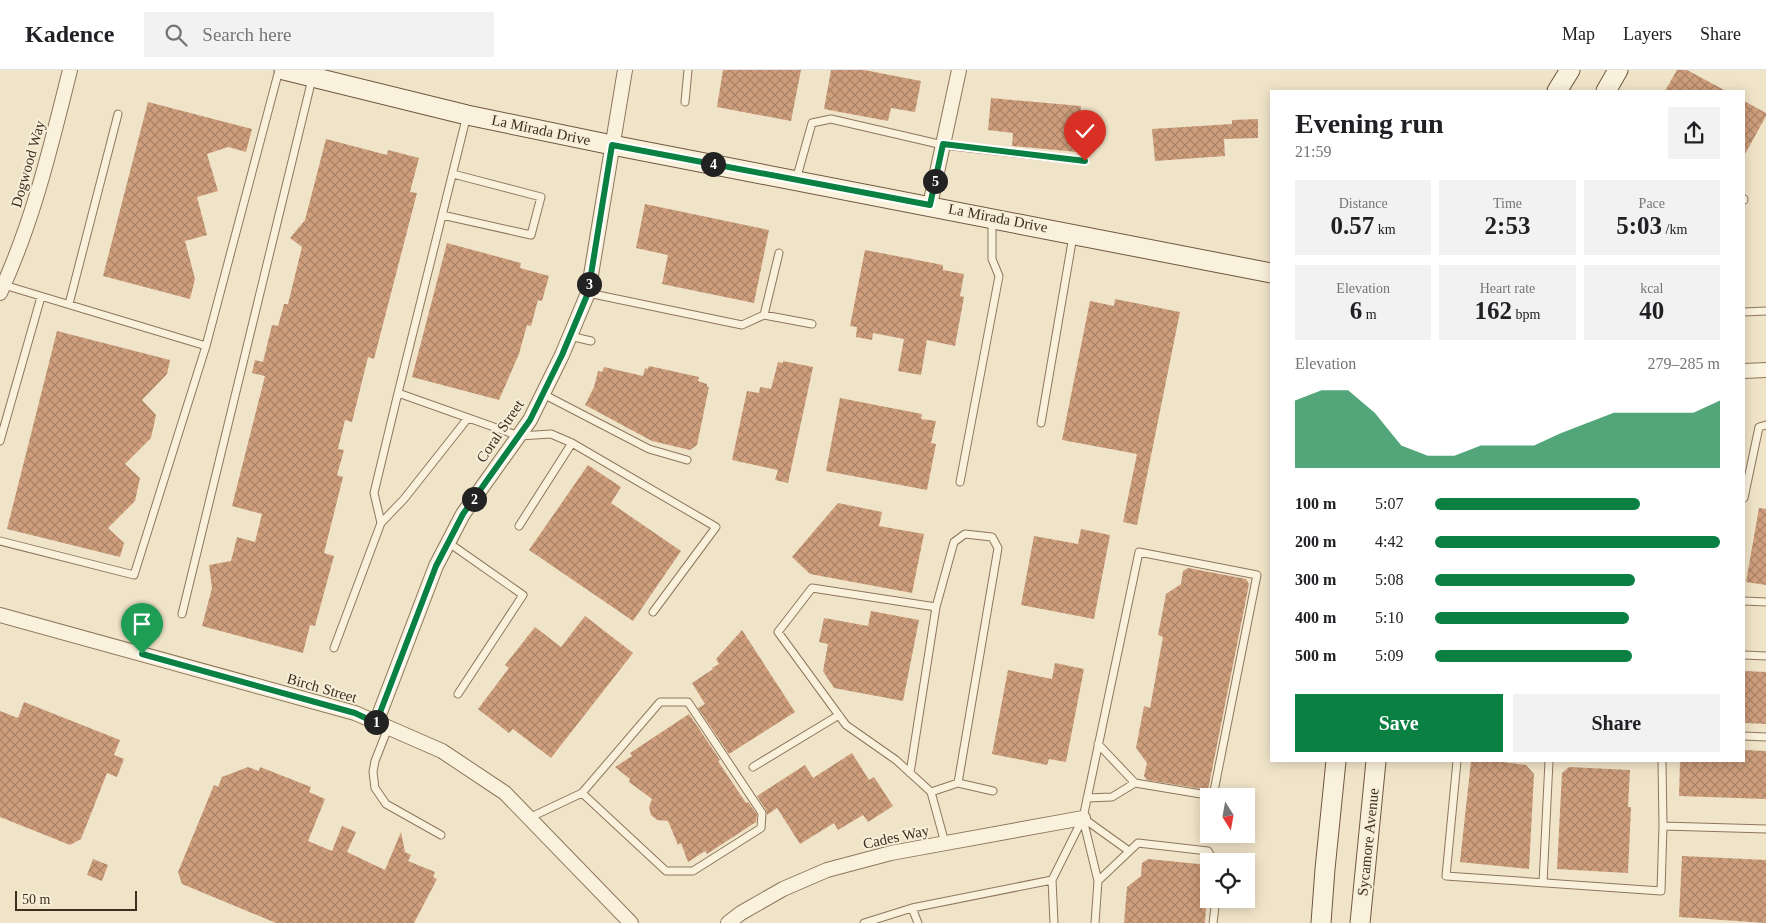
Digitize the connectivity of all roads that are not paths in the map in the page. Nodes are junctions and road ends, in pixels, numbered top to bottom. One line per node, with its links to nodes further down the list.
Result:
1 (70, 70): 26 (street, Dogwood Way)
2 (279, 70): 36 (lane)
3 (284, 70): 9 (main road, La Mirada Drive)
4 (626, 70): 16 (street, Coral Street)
5 (688, 70): 12 (lane)
6 (959, 70): 15 (street)
7 (1570, 70): 10 (main road)
8 (1618, 70): 11 (main road)
9 (312, 76): 14 (main road, La Mirada Drive); 58 (lane)
10 (1558, 90)
11 (1607, 90)
12 (685, 102)
13 (118, 114): 29 (lane)
14 (467, 114): 16 (main road, La Mirada Drive); 18 (lane)
15 (943, 144): 17 (lane); 19 (lane); 20 (street)
16 (612, 145): 19 (main road, La Mirada Drive); 27 (street, Coral Street)
17 (1085, 161)
18 (452, 174): 21 (lane); 21 (lane)
19 (796, 180): 20 (main road, La Mirada Drive)
20 (930, 205): 22 (main road, La Mirada Drive)
21 (442, 215): 39 (lane)
22 (992, 217): 23 (main road, La Mirada Drive); 48 (lane)
23 (1073, 233): 25 (main road, La Mirada Drive); 42 (lane)
24 (779, 253): 32 (lane)
25 (1270, 273)
26 (2, 289): 28 (lane)
27 (588, 293): 32 (lane); 34 (street, Coral Street)
28 (41, 296): 29 (lane); 45 (lane)
29 (69, 304): 36 (lane)
30 (1766, 311): 31 (lane)
31 (1745, 312)
32 (764, 315): 33 (lane)
33 (812, 324)
34 (570, 336): 35 (lane); 40 (street, Coral Street)
35 (591, 341)
36 (206, 346): 52 (lane)
37 (1766, 370): 38 (street)
38 (1745, 371)
39 (398, 393): 41 (lane); 50 (lane)
40 (543, 394): 44 (street, Coral Street); 47 (lane)
41 (468, 418): 44 (lane); 50 (lane)
42 (1041, 423)
43 (1766, 425): 49 (lane)
44 (519, 436): 46 (lane); 53 (street, Coral Street)
45 (0, 441)
46 (572, 443): 51 (lane); 57 (lane)
47 (687, 460)
48 (960, 482)
49 (1745, 493)
50 (381, 523): 60 (lane)
51 (519, 526)
52 (0, 541)
53 (449, 543): 63 (lane); 65 (street, Coral Street)
54 (1745, 601): 55 (lane)
55 (1766, 602)
56 (936, 607): 64 (lane); 75 (lane); 77 (lane)
57 (653, 612)
58 (182, 614)
59 (0, 615): 65 (street, Birch Street)
60 (334, 648)
61 (1745, 655): 62 (lane)
62 (1766, 656)
63 (458, 694)
64 (839, 715): 74 (lane); 75 (lane)
65 (382, 725): 82 (street, Birch Street); 86 (lane)
66 (1745, 736): 67 (lane)
67 (1766, 737)
68 (1098, 744): 76 (lane); 76 (lane); 81 (lane)
69 (1336, 762): 102 (main road)
70 (1376, 762): 103 (main road, Sycamore Avenue)
71 (1457, 762): 92 (lane)
72 (1549, 762): 92 (lane)
73 (1662, 762): 84 (lane)
74 (754, 767)
75 (910, 773): 79 (lane)
76 (1134, 783): 81 (lane)
77 (958, 784): 78 (lane); 79 (lane)
78 (993, 791)
79 (931, 792): 87 (lane)
80 (582, 793): 80 (lane); 82 (lane)
81 (1087, 798): 83 (lane)
82 (529, 818): 95 (street, Birch Street)
83 (1083, 818): 87 (street, Cades Way); 88 (lane); 90 (lane); 91 (lane)
84 (1663, 826): 85 (lane); 92 (lane)
85 (1766, 829)
86 (441, 835)
87 (945, 843): 96 (street, Cades Way)
88 (1129, 851): 89 (lane); 91 (lane)
89 (1209, 853)
90 (1052, 880): 93 (lane); 99 (lane)
91 (1098, 881): 100 (lane)
92 (1543, 883)
93 (912, 908): 97 (lane); 98 (lane)
94 (1215, 908): 101 (lane)
95 (631, 923)
96 (728, 923)
97 (864, 923)
98 (918, 923)
99 (1054, 923)
100 (1094, 923)
101 (1213, 923)
102 (1321, 923)
103 (1360, 923)

